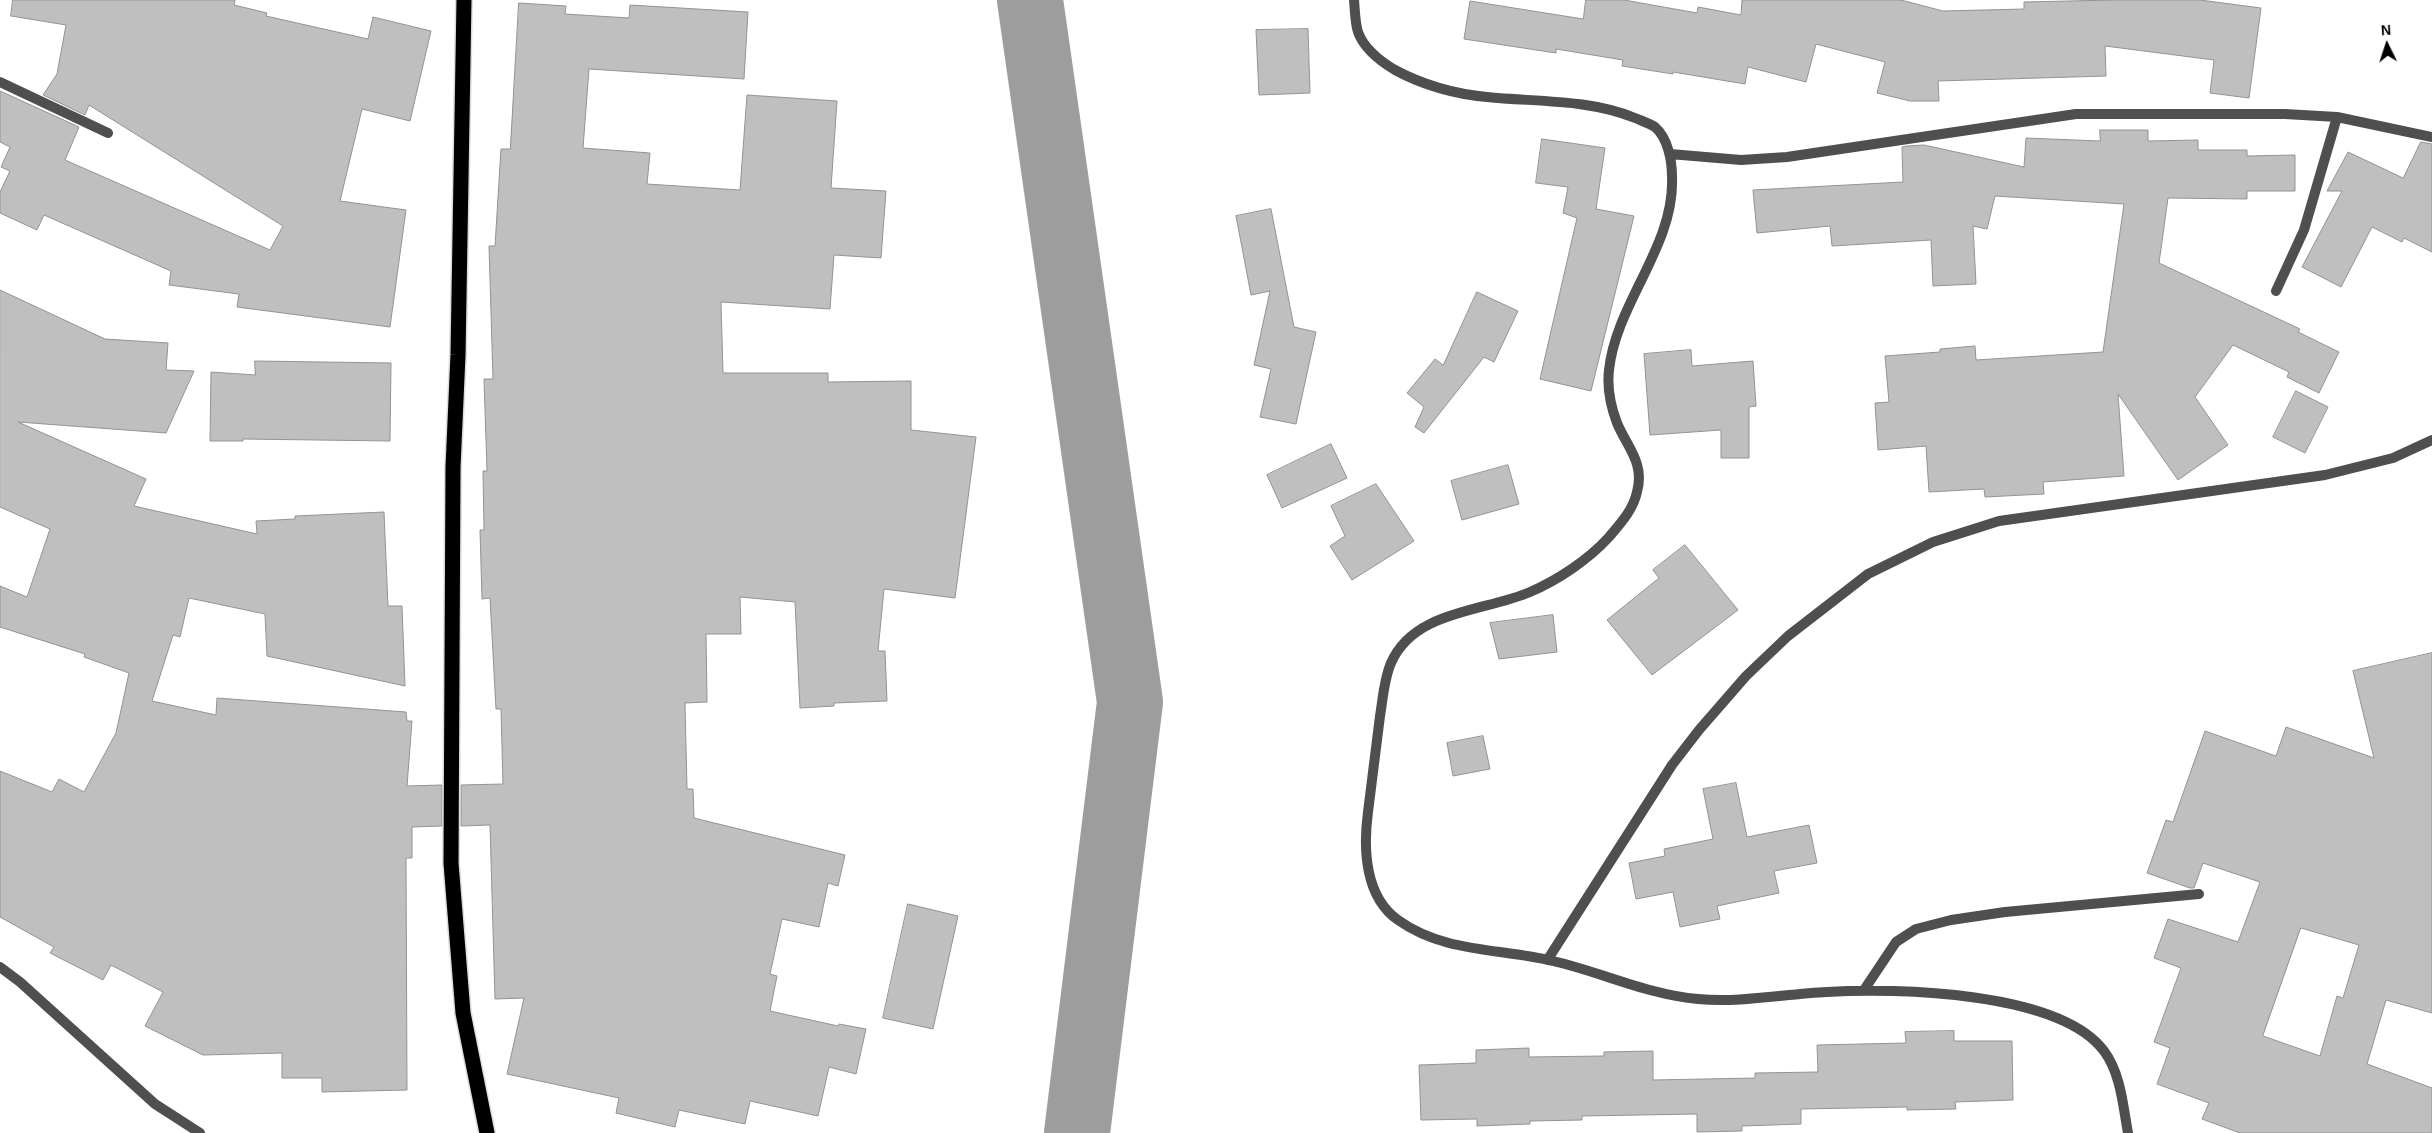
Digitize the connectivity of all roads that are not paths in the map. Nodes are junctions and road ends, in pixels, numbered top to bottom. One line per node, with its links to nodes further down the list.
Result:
1 (461, 0): 15 (highway)
2 (1354, 0): 7 (street)
3 (0, 82): 5 (street)
4 (2338, 117): 6 (street); 7 (street); 8 (street)
5 (108, 133)
6 (2432, 138)
7 (1670, 154): 11 (street)
8 (2276, 291)
9 (2432, 440): 11 (street)
10 (2200, 894): 13 (street)
11 (1548, 960): 13 (street)
12 (0, 967): 14 (street)
13 (1864, 990): 16 (street)
14 (200, 1133)
15 (487, 1133)
16 (2128, 1133)

